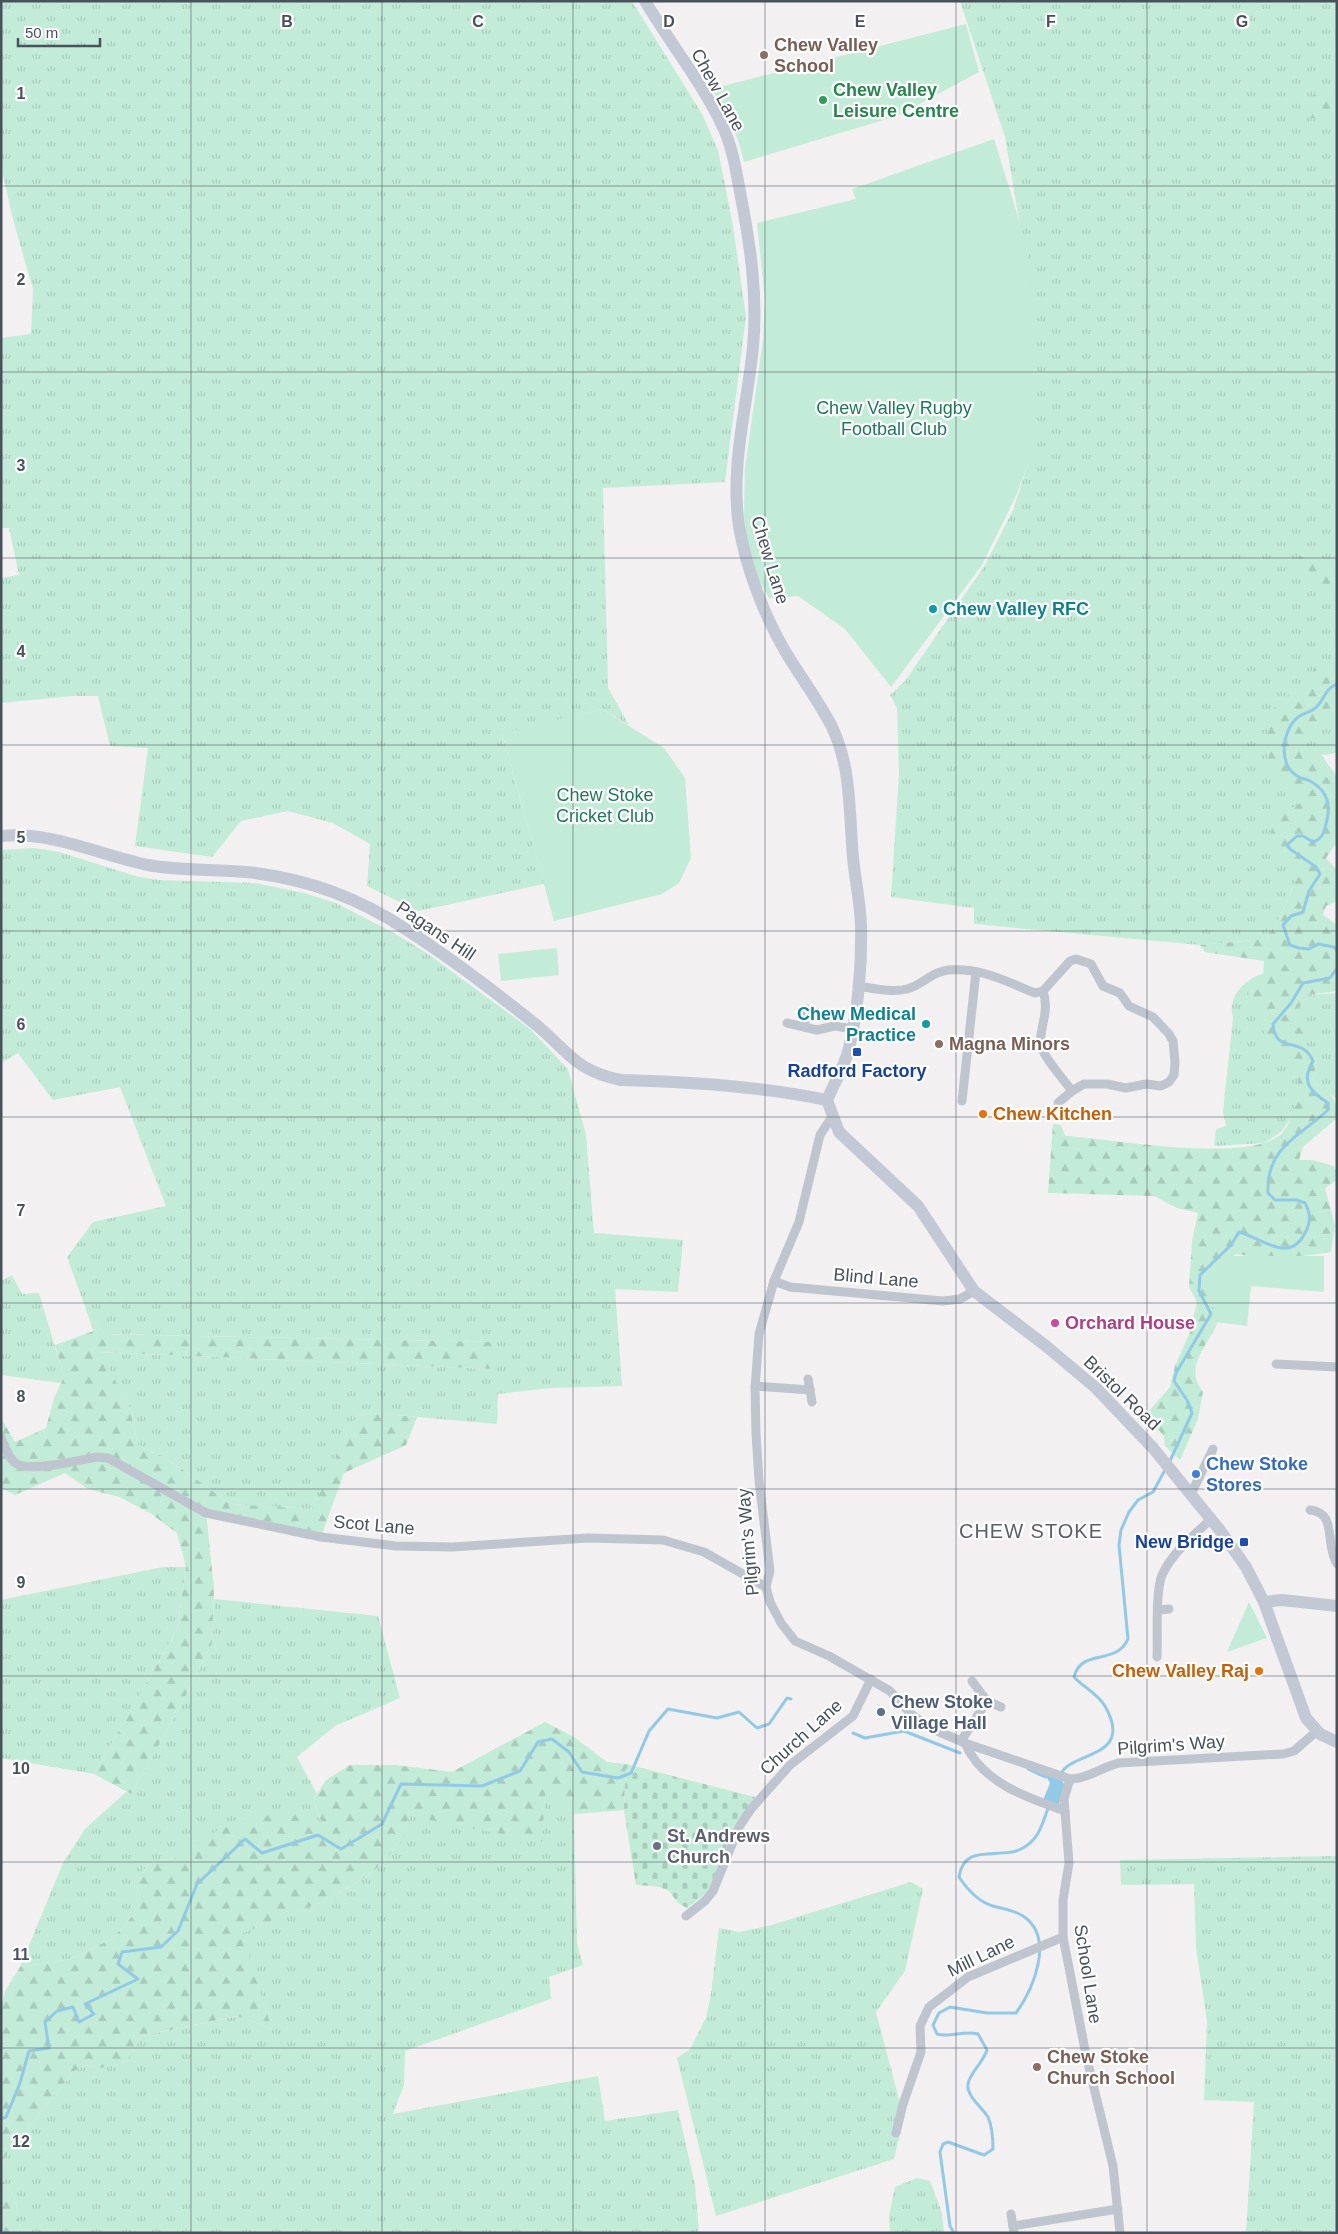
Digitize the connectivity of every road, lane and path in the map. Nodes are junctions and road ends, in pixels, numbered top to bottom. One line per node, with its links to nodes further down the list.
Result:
1 (645, 1): 4 (main road, Chew Lane)
2 (1, 836): 11 (main road, Pagans Hill)
3 (976, 972): 4 (street); 5 (street); 12 (street)
4 (857, 986): 9 (main road, Chew Lane)
5 (1043, 990): 10 (street); 10 (street)
6 (807, 1009): 8 (street)
7 (787, 1023): 8 (street)
8 (804, 1027): 9 (street)
9 (853, 1029): 11 (main road, Chew Lane)
10 (1072, 1091): 13 (street)
11 (827, 1100): 14 (main road, Bristol Road)
12 (962, 1101)
13 (1058, 1103)
14 (832, 1117): 15 (street, Pilgrim's Way); 16 (main road, Bristol Road)
15 (774, 1281): 16 (street, Blind Lane); 20 (street, Pilgrim's Way)
16 (974, 1291): 25 (main road, Bristol Road)
17 (1276, 1364): 18 (street)
18 (1337, 1368)
19 (808, 1379): 21 (street)
20 (755, 1386): 21 (street); 29 (street, Pilgrim's Way)
21 (810, 1390): 22 (street)
22 (812, 1402)
23 (1, 1437): 29 (street, Scot Lane)
24 (1213, 1449): 25 (street)
25 (1191, 1494): 27 (main road, Bristol Road)
26 (1310, 1510): 28 (street)
27 (1211, 1519): 30 (main road, Bristol Road); 33 (street)
28 (1337, 1564)
29 (766, 1587): 35 (street, Pilgrim's Way)
30 (1264, 1602): 31 (main road); 39 (main road, Bristol Road)
31 (1337, 1606)
32 (1169, 1609): 33 (street)
33 (1159, 1610): 34 (street)
34 (1157, 1657)
35 (871, 1679): 40 (street, Pilgrim's Way); 44 (street, Church Lane)
36 (972, 1680): 37 (street)
37 (987, 1701): 38 (street); 40 (street)
38 (1001, 1707)
39 (1317, 1731): 41 (main road); 42 (street, Pilgrim's Way)
40 (963, 1742): 42 (street, Pilgrim's Way); 43 (street)
41 (1337, 1742)
42 (1069, 1778): 43 (street, School Lane)
43 (1064, 1811): 45 (street, School Lane)
44 (686, 1916)
45 (1063, 1937): 46 (street, Mill Lane); 47 (street, School Lane)
46 (896, 2133)
47 (1118, 2209): 49 (street); 50 (street, School Lane)
48 (1011, 2214): 49 (street)
49 (1013, 2229)
50 (1120, 2233)

